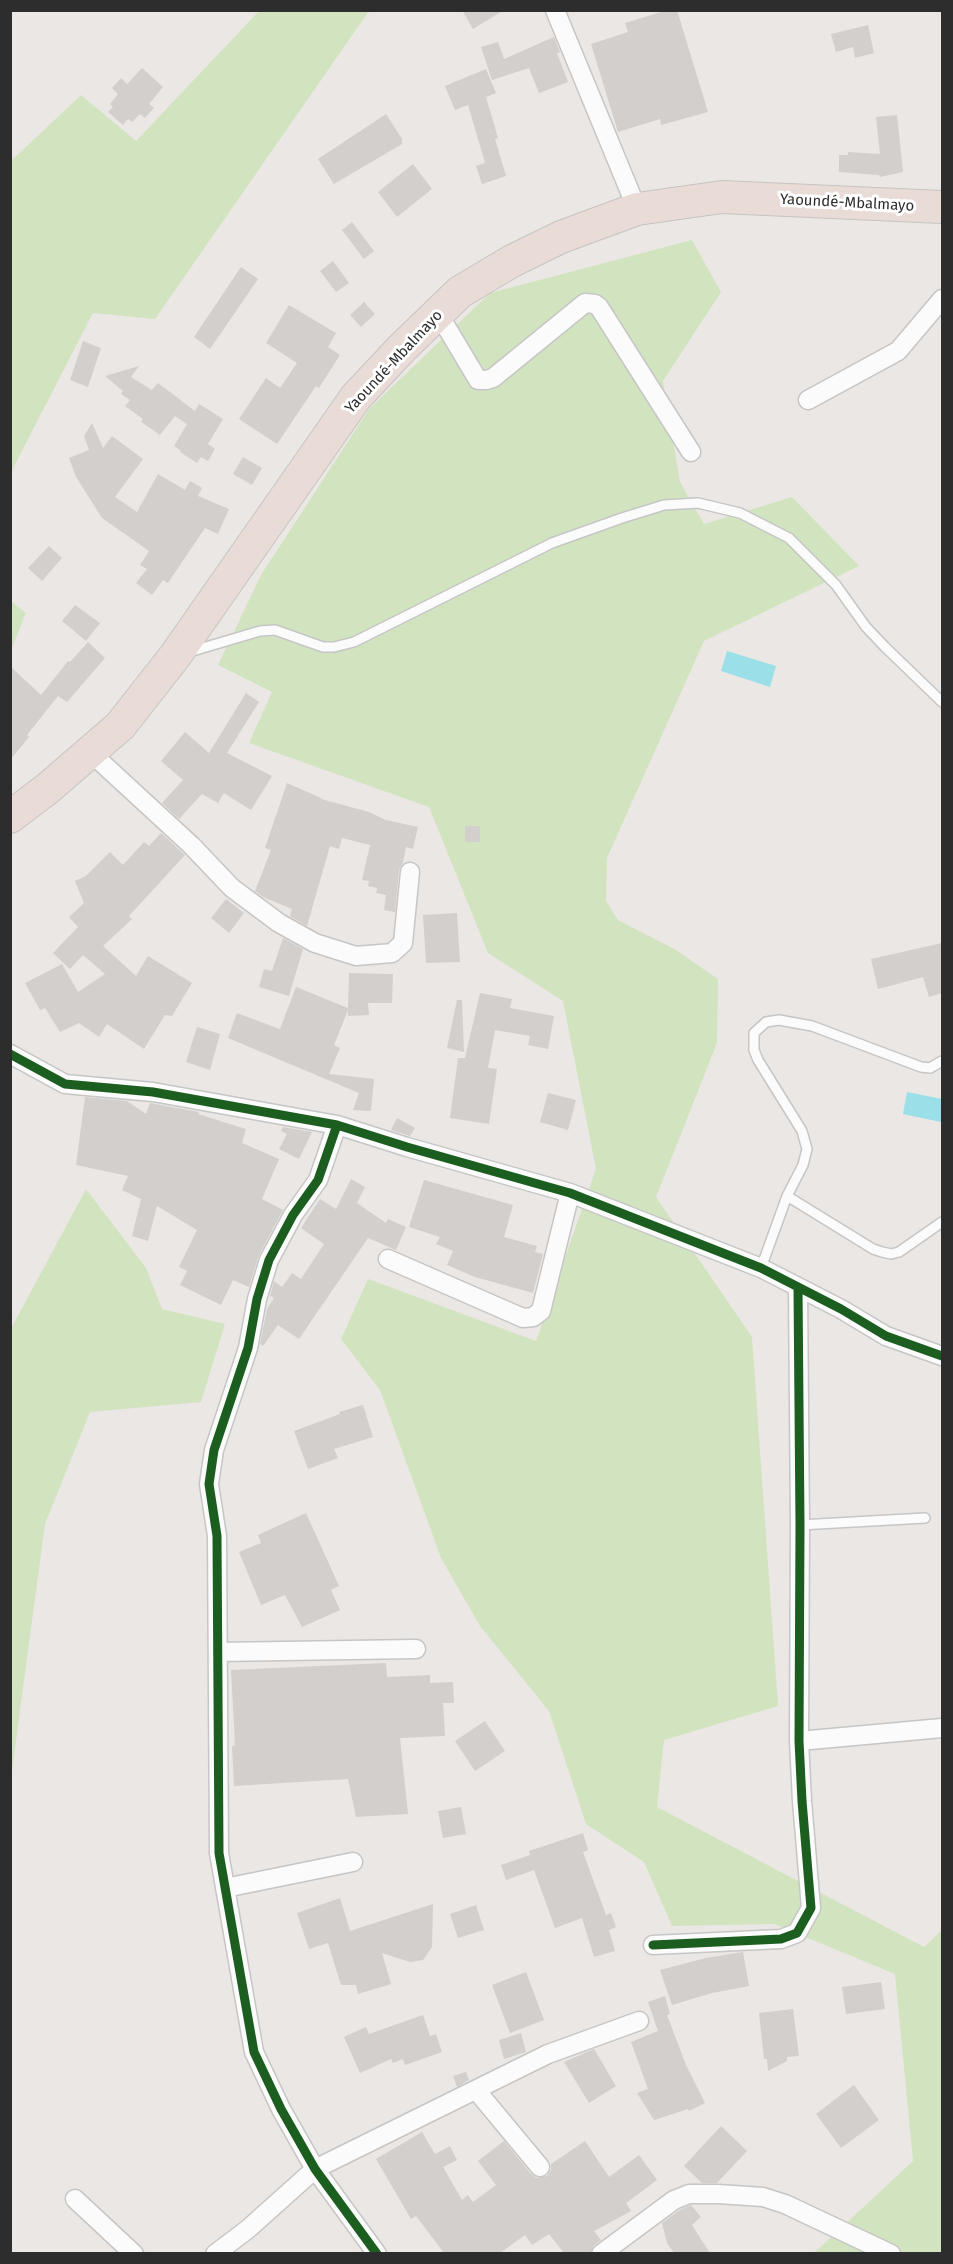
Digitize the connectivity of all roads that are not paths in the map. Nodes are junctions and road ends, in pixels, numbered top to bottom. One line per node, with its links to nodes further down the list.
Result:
1 (555, 10): 3 (street)
2 (942, 207): 3 (highway, Yaoundé-Mbalmayo)
3 (638, 209): 5 (highway, Yaoundé-Mbalmayo)
4 (942, 299): 6 (street)
5 (438, 313): 7 (street); 8 (highway, Yaoundé-Mbalmayo)
6 (808, 400)
7 (691, 452)
8 (175, 656): 9 (lane); 10 (highway, Yaoundé-Mbalmayo)
9 (942, 702)
10 (90, 752): 11 (highway, Yaoundé-Mbalmayo); 12 (street)
11 (10, 818)
12 (410, 872)
13 (10, 1054): 15 (street)
14 (942, 1061): 17 (lane)
15 (337, 1125): 16 (street); 26 (street)
16 (570, 1193): 19 (street); 20 (street)
17 (787, 1196): 18 (lane); 20 (lane)
18 (942, 1222)
19 (388, 1259)
20 (761, 1268): 21 (street)
21 (798, 1288): 22 (street); 24 (street)
22 (942, 1356)
23 (925, 1518): 24 (lane)
24 (800, 1525): 28 (street)
25 (416, 1649): 26 (street)
26 (218, 1652): 30 (street)
27 (942, 1728): 28 (street)
28 (799, 1741): 31 (street)
29 (353, 1862): 30 (street)
30 (225, 1888): 35 (street)
31 (652, 1945)
32 (639, 2021): 33 (street)
33 (476, 2090): 34 (street); 35 (street)
34 (540, 2167)
35 (315, 2169): 38 (street); 39 (street)
36 (75, 2199): 37 (street)
37 (134, 2253)
38 (215, 2253)
39 (377, 2253)
40 (601, 2253): 41 (street)
41 (891, 2253)

